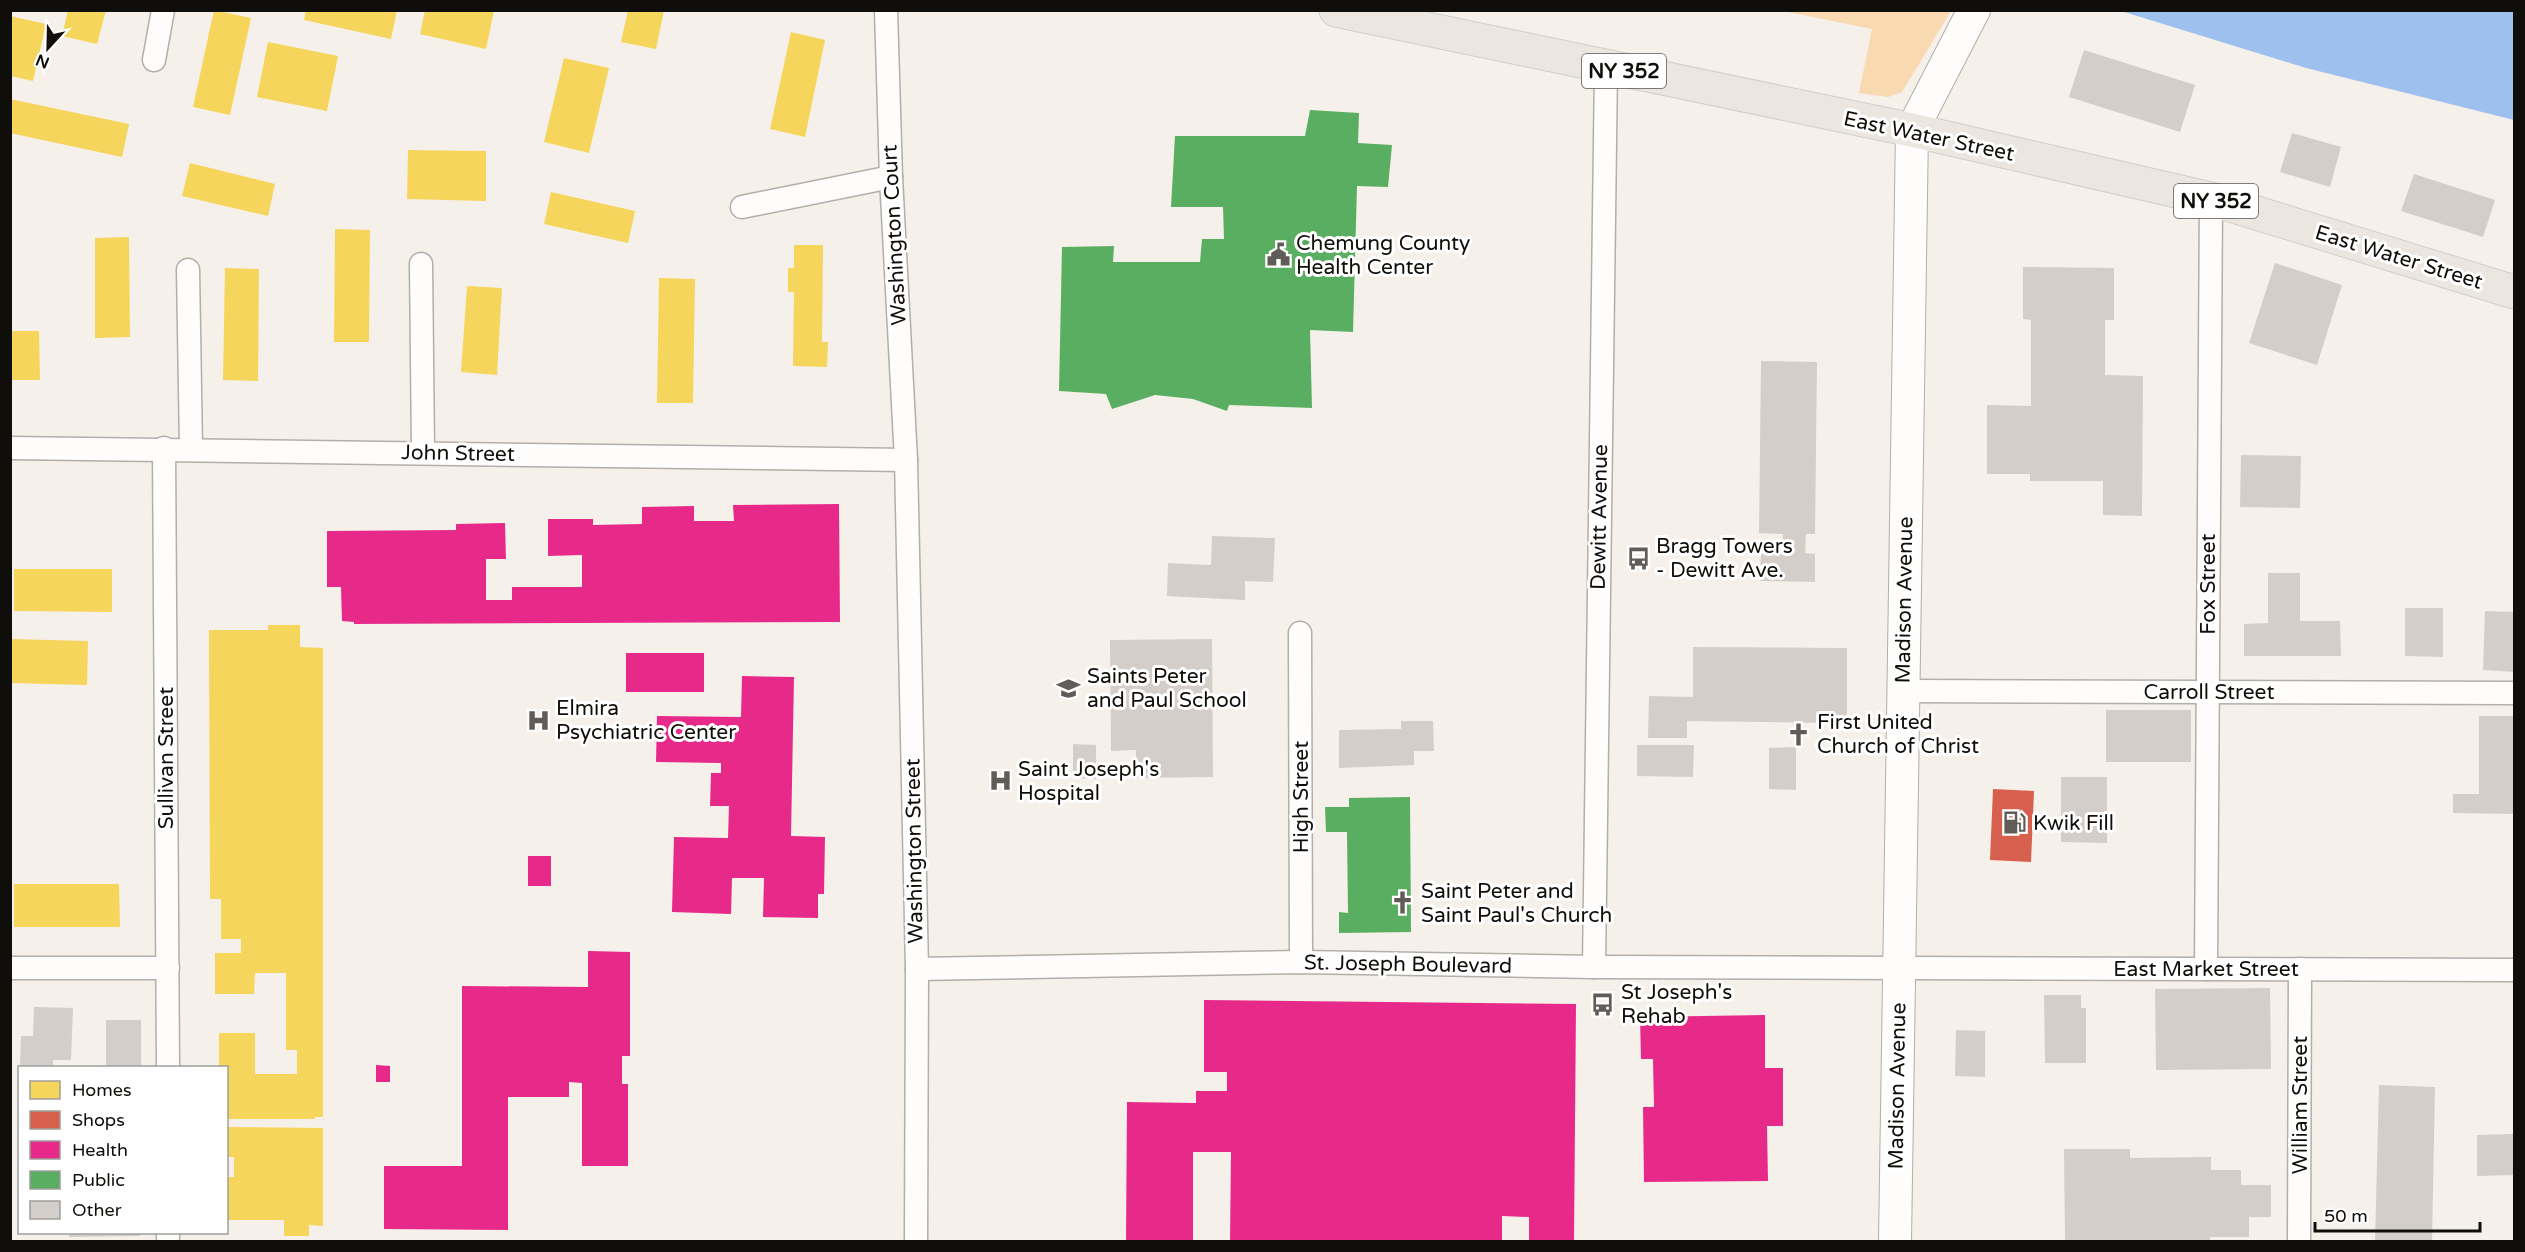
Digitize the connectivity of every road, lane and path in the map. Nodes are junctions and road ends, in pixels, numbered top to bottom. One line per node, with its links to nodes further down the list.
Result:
1 (163, 10): 5 (street)
2 (886, 10): 8 (street, Washington Court)
3 (1336, 10): 6 (main road, East Water Street / NY 352)
4 (1968, 22): 7 (main road, Madison Avenue)
5 (154, 60)
6 (1605, 68): 7 (main road, East Water Street / NY 352); 24 (street, Dewitt Avenue)
7 (1912, 130): 9 (main road, East Water Street / NY 352); 20 (main road, Madison Avenue)
8 (891, 177): 10 (street); 18 (street, Washington Court)
9 (2211, 199): 13 (main road, East Water Street / NY 352); 21 (street, Fox Street)
10 (742, 207)
11 (421, 264): 17 (street)
12 (188, 270): 16 (street)
13 (2514, 292)
14 (10, 448): 15 (street, John Street)
15 (164, 448): 16 (street, John Street); 26 (street, Sullivan Street)
16 (191, 448): 17 (street, John Street)
17 (423, 452): 18 (street, John Street)
18 (906, 460): 28 (street, Washington Street)
19 (1300, 633): 23 (street, High Street)
20 (1903, 691): 21 (street, Carroll Street); 27 (main road, Madison Avenue)
21 (2208, 692): 22 (street, Carroll Street); 29 (street, Fox Street)
22 (2514, 693)
23 (1301, 962): 24 (street, St. Joseph Boulevard); 28 (street, St. Joseph Boulevard)
24 (1594, 967): 27 (street, St. Joseph Boulevard)
25 (10, 968): 26 (street)
26 (168, 968): 32 (street, Sullivan Street)
27 (1898, 968): 29 (street, East Market Street); 34 (main road, Madison Avenue)
28 (917, 969): 33 (street, Washington Street)
29 (2206, 969): 30 (street, East Market Street)
30 (2300, 969): 31 (street, East Market Street); 35 (street, William Street)
31 (2514, 970)
32 (168, 1066)
33 (916, 1242)
34 (1895, 1242)
35 (2299, 1242)

